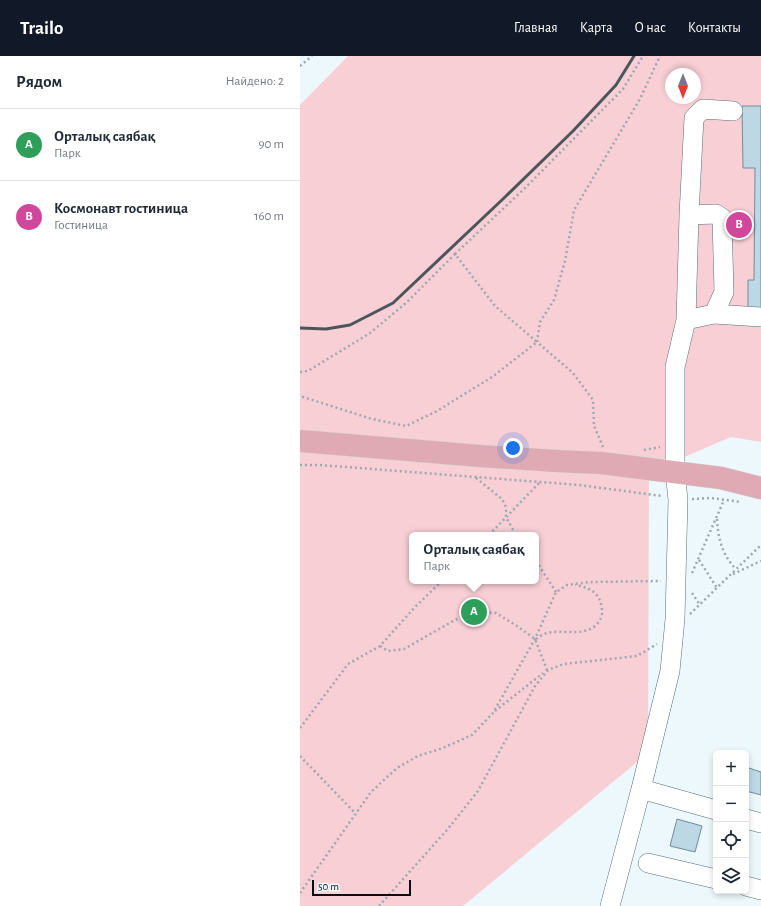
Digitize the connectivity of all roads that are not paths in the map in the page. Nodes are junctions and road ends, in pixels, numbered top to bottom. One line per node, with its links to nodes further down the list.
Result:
1 (734, 111): 2 (street)
2 (689, 215): 3 (street); 5 (street)
3 (714, 314): 4 (street); 5 (street)
4 (761, 317)
5 (686, 320): 7 (street)
6 (300, 441): 7 (main road)
7 (675, 471): 8 (main road); 9 (street)
8 (761, 488)
9 (641, 789): 10 (street); 17 (street)
10 (713, 809)
11 (749, 820): 12 (street)
12 (761, 823)
13 (648, 863): 14 (street)
14 (713, 878)
15 (749, 887): 16 (street)
16 (761, 890)
17 (610, 906)

